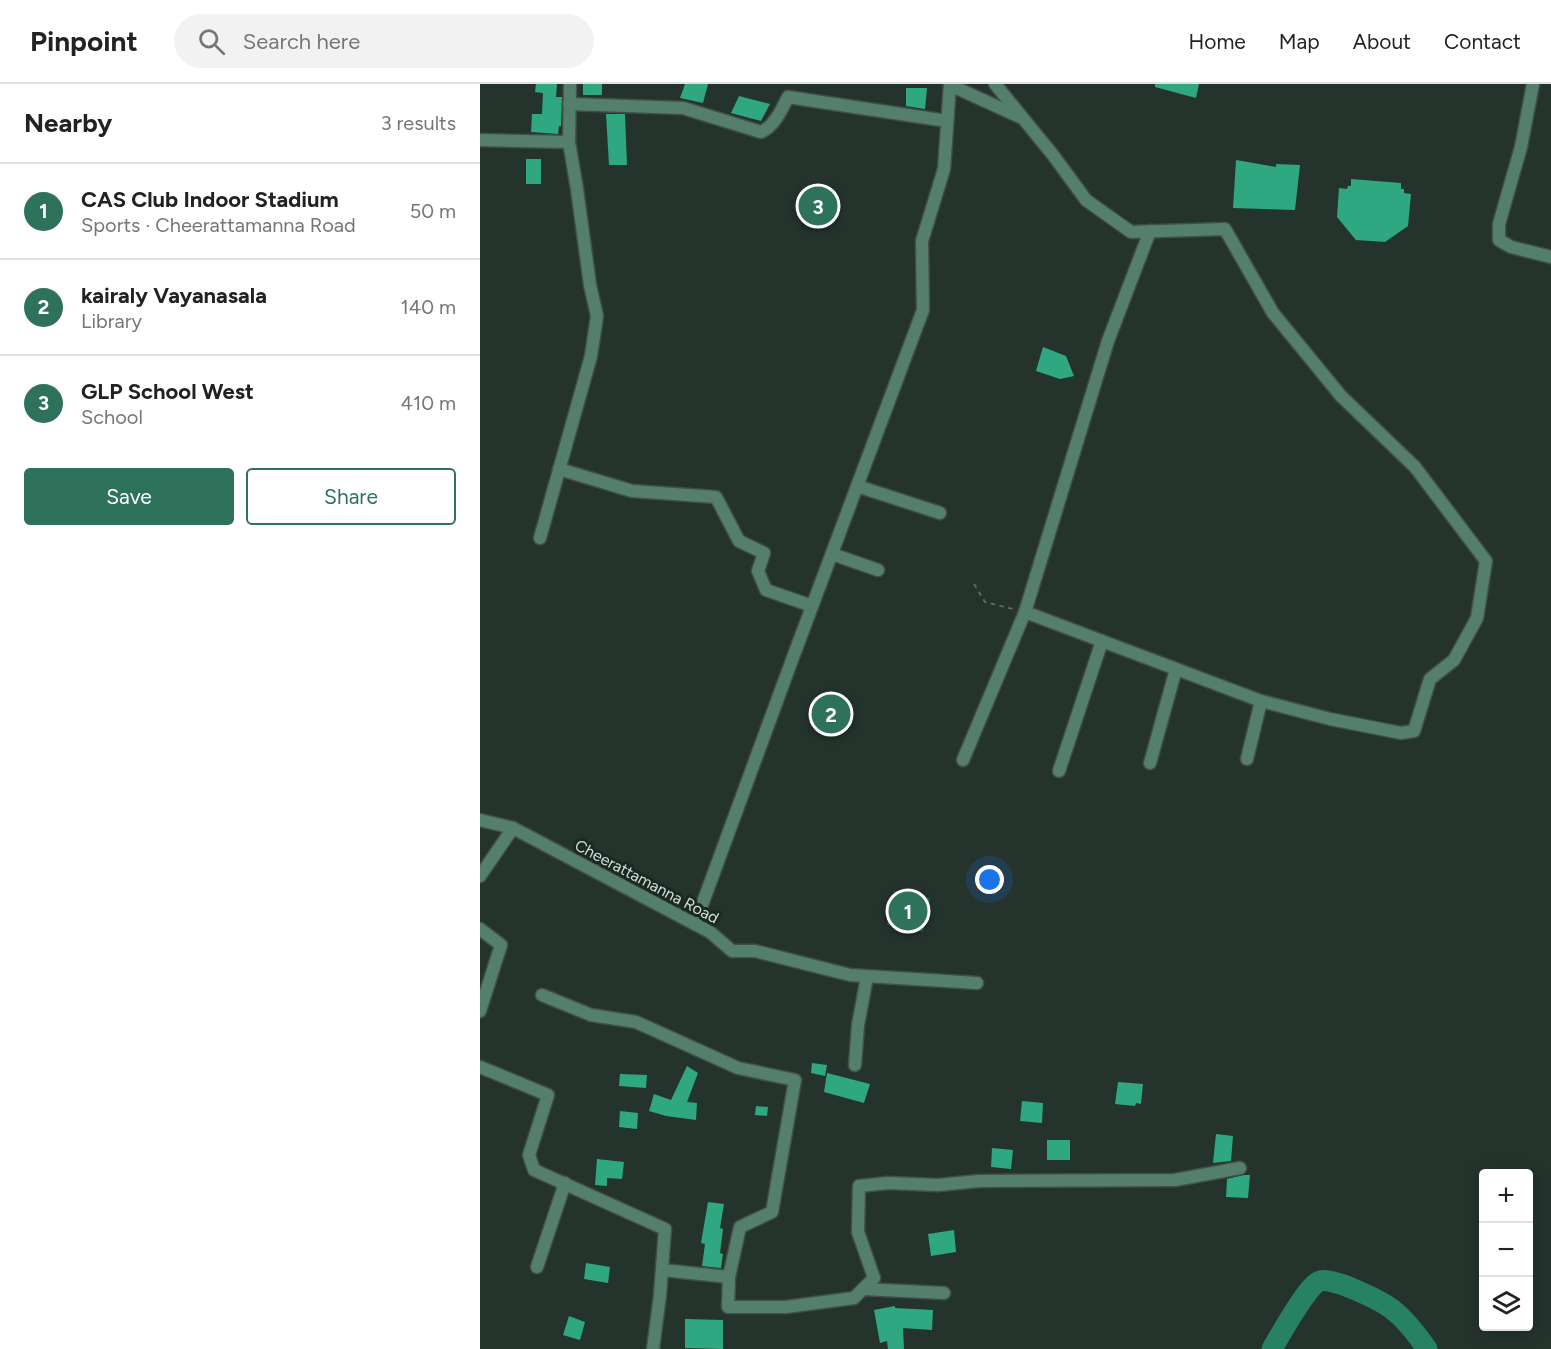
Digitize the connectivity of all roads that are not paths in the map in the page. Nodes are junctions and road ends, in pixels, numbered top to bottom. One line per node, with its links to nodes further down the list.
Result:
1 (570, 84): 5 (street)
2 (950, 84): 6 (street); 7 (street)
3 (995, 84): 6 (street)
4 (1533, 84): 11 (street)
5 (569, 104): 7 (street); 9 (street)
6 (1023, 118): 10 (street)
7 (947, 121): 13 (street)
8 (480, 140): 9 (street)
9 (569, 142): 12 (street)
10 (1150, 231): 19 (street); 22 (street)
11 (1551, 257)
12 (559, 469): 15 (street); 18 (street)
13 (857, 486): 14 (street); 16 (street)
14 (940, 513)
15 (540, 538)
16 (832, 554): 17 (street); 18 (street)
17 (878, 570)
18 (812, 606): 30 (street)
19 (1025, 612): 20 (street); 24 (street)
20 (1102, 641): 21 (street); 26 (street)
21 (1176, 669): 22 (street); 25 (street)
22 (1261, 701): 23 (street)
23 (1247, 759)
24 (963, 760)
25 (1150, 763)
26 (1059, 771)
27 (480, 820): 28 (street, Cheerattamanna Road)
28 (513, 828): 29 (street); 30 (street, Cheerattamanna Road)
29 (480, 876)
30 (695, 924): 32 (street, Cheerattamanna Road)
31 (480, 929): 35 (street)
32 (867, 976): 33 (street, Cheerattamanna Road); 36 (street)
33 (977, 983)
34 (542, 995): 42 (street)
35 (480, 1011)
36 (855, 1065)
37 (480, 1067): 39 (street)
38 (1239, 1168): 43 (street)
39 (565, 1183): 40 (street); 41 (street)
40 (537, 1267)
41 (662, 1270): 42 (street); 45 (street)
42 (729, 1277): 43 (street)
43 (863, 1289): 44 (street)
44 (944, 1293)
45 (653, 1349)

